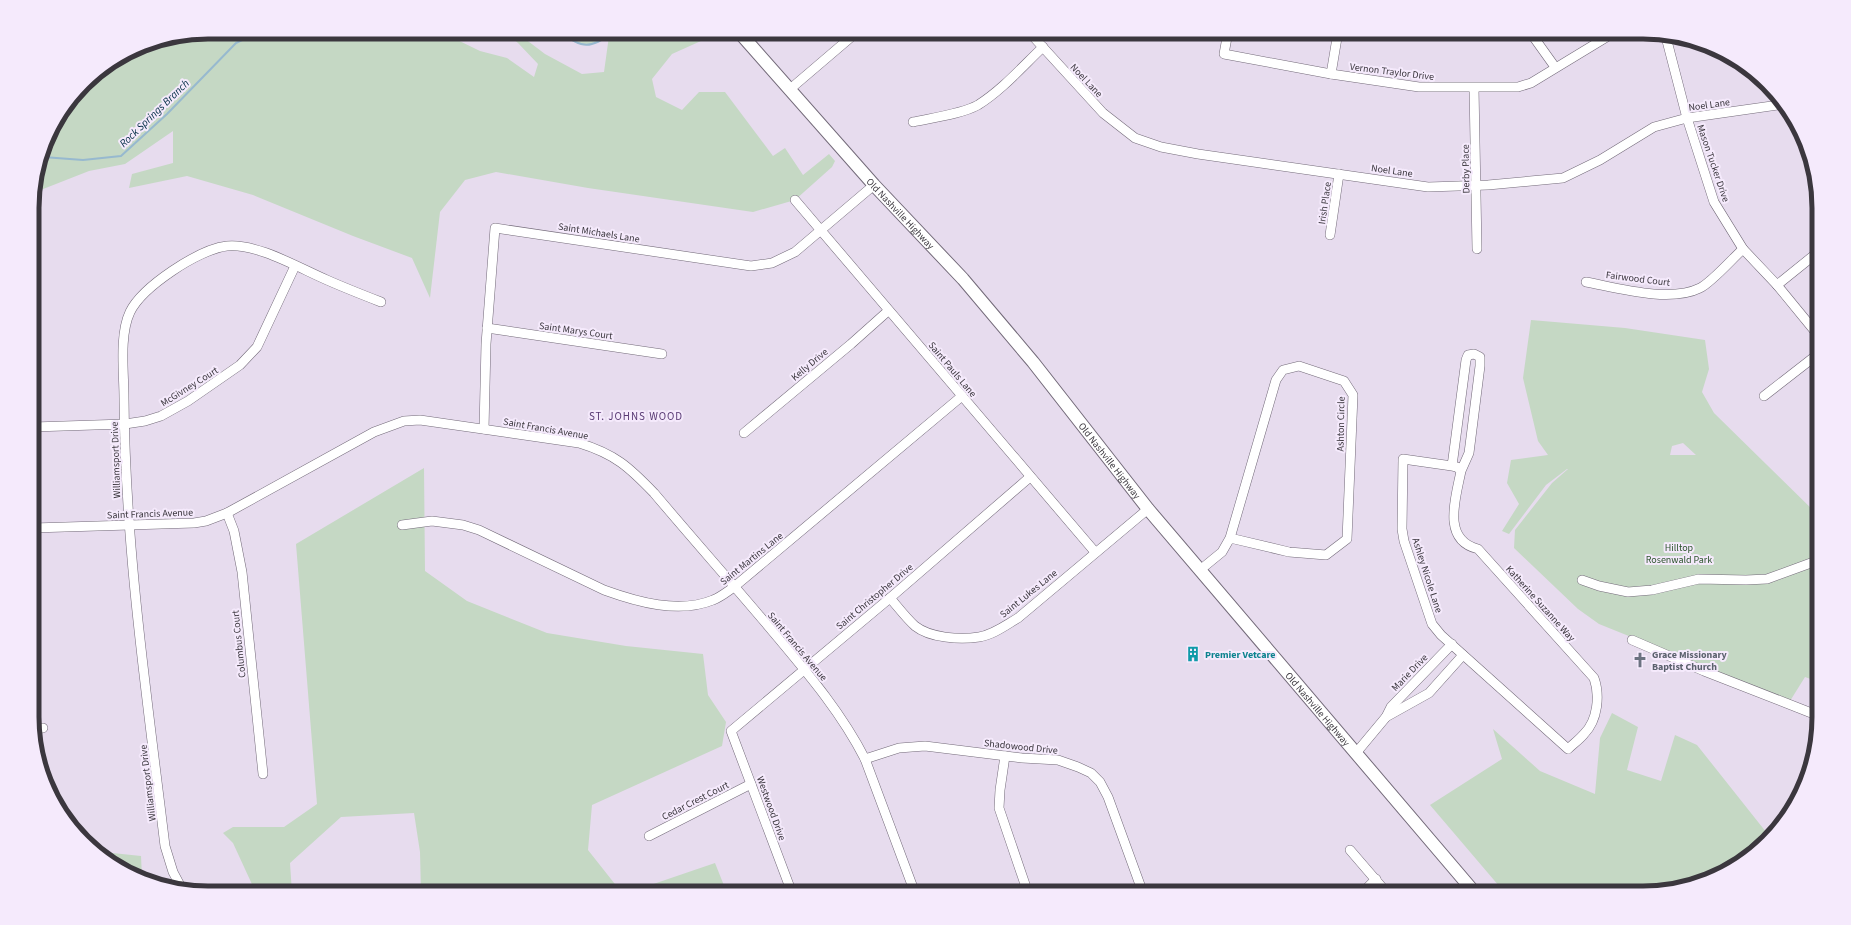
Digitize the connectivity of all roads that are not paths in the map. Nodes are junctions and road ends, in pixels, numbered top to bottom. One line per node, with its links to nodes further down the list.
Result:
1 (745, 39): 13 (main road, Old Nashville Highway)
2 (849, 39): 13 (street)
3 (1035, 39): 9 (street, Noel Lane)
4 (1227, 39): 11 (street, Vernon Traylor Drive)
5 (1337, 39): 11 (street)
6 (1535, 39): 10 (street)
7 (1603, 39): 10 (street, Vernon Traylor Drive)
8 (1667, 40): 15 (street, Mason Tucker Drive)
9 (1043, 48): 16 (street); 17 (street, Noel Lane)
10 (1555, 68): 12 (street, Vernon Traylor Drive)
11 (1331, 74): 12 (street, Vernon Traylor Drive)
12 (1474, 88): 19 (street, Derby Place)
13 (789, 90): 18 (main road, Old Nashville Highway)
14 (1777, 105): 15 (street, Noel Lane)
15 (1687, 118): 19 (street, Noel Lane); 24 (street, Mason Tucker Drive)
16 (913, 122)
17 (1339, 174): 19 (street, Noel Lane); 22 (street, Irish Place)
18 (874, 185): 21 (street, Saint Michaels Lane); 43 (main road, Old Nashville Highway)
19 (1476, 186): 23 (street, Derby Place)
20 (795, 200): 21 (street, Saint Pauls Lane)
21 (820, 230): 30 (street, Saint Pauls Lane); 31 (street, Saint Michaels Lane)
22 (1330, 235)
23 (1477, 249)
24 (1743, 249): 27 (street, Fairwood Court); 28 (street, Mason Tucker Drive)
25 (1812, 257): 28 (street)
26 (295, 266): 29 (street, Williamsport Drive); 37 (street, McGivney Court); 37 (street, Williamsport Drive)
27 (1586, 282)
28 (1777, 285): 32 (street, Mason Tucker Drive)
29 (381, 302)
30 (888, 311): 35 (street, Saint Pauls Lane); 40 (street, Kelly Drive)
31 (487, 328): 33 (street, Saint Marys Court); 39 (street, Saint Michaels Lane)
32 (1812, 328)
33 (662, 354)
34 (1812, 359): 36 (street)
35 (962, 396): 42 (street, Saint Pauls Lane); 53 (street, Saint Martins Lane)
36 (1764, 396)
37 (125, 424): 38 (street, McGivney Court); 45 (street, Williamsport Drive)
38 (39, 427)
39 (484, 429): 44 (street, Saint Francis Avenue); 53 (street, Saint Francis Avenue)
40 (744, 433)
41 (1456, 468): 41 (street); 56 (street, Ashley Nicole Lane); 64 (street, Katherine Suzanne Way)
42 (1030, 477): 49 (street, Saint Pauls Lane); 54 (street, Saint Christopher Drive)
43 (1148, 509): 49 (street, Saint Lukes Lane); 51 (main road, Old Nashville Highway)
44 (227, 513): 45 (street, Saint Francis Avenue); 68 (street, Columbus Court)
45 (128, 525): 47 (street, Saint Francis Avenue); 73 (street, Williamsport Drive)
46 (402, 525): 53 (street, Saint Martins Lane)
47 (39, 528)
48 (1230, 538): 48 (street, Ashton Circle); 51 (street, Ashton Circle)
49 (1095, 552): 54 (street, Saint Lukes Lane)
50 (1812, 563): 52 (street)
51 (1200, 570): 65 (main road, Old Nashville Highway)
52 (1582, 580)
53 (734, 587): 58 (street, Saint Francis Avenue)
54 (890, 598): 58 (street, Saint Christopher Drive)
55 (1632, 640): 61 (street)
56 (1452, 644): 57 (street, Ashley Nicole Lane); 59 (street, Marie Drive)
57 (1464, 655): 60 (street, Marie Drive); 64 (street, Ashley Nicole Lane)
58 (804, 669): 63 (street, Saint Christopher Drive); 67 (street, Saint Francis Avenue)
59 (1419, 678): 60 (street); 62 (street, Marie Drive)
60 (1432, 690): 62 (street, Marie Drive)
61 (1812, 713)
62 (1386, 717): 65 (street, Marie Drive)
63 (731, 731): 69 (street, Westwood Drive)
64 (1560, 742)
65 (1356, 753): 80 (main road, Old Nashville Highway)
66 (1005, 756): 67 (street, Shadowood Drive); 76 (street); 77 (street, Shadowood Drive)
67 (865, 759): 75 (street, Saint Francis Avenue)
68 (263, 774)
69 (751, 784): 70 (street, Cedar Crest Court); 74 (street, Westwood Drive)
70 (649, 836)
71 (1350, 850): 72 (street)
72 (1376, 879): 78 (street); 79 (street)
73 (179, 884)
74 (789, 886)
75 (911, 886)
76 (1026, 886)
77 (1140, 886)
78 (1369, 886)
79 (1382, 886)
80 (1469, 886)

